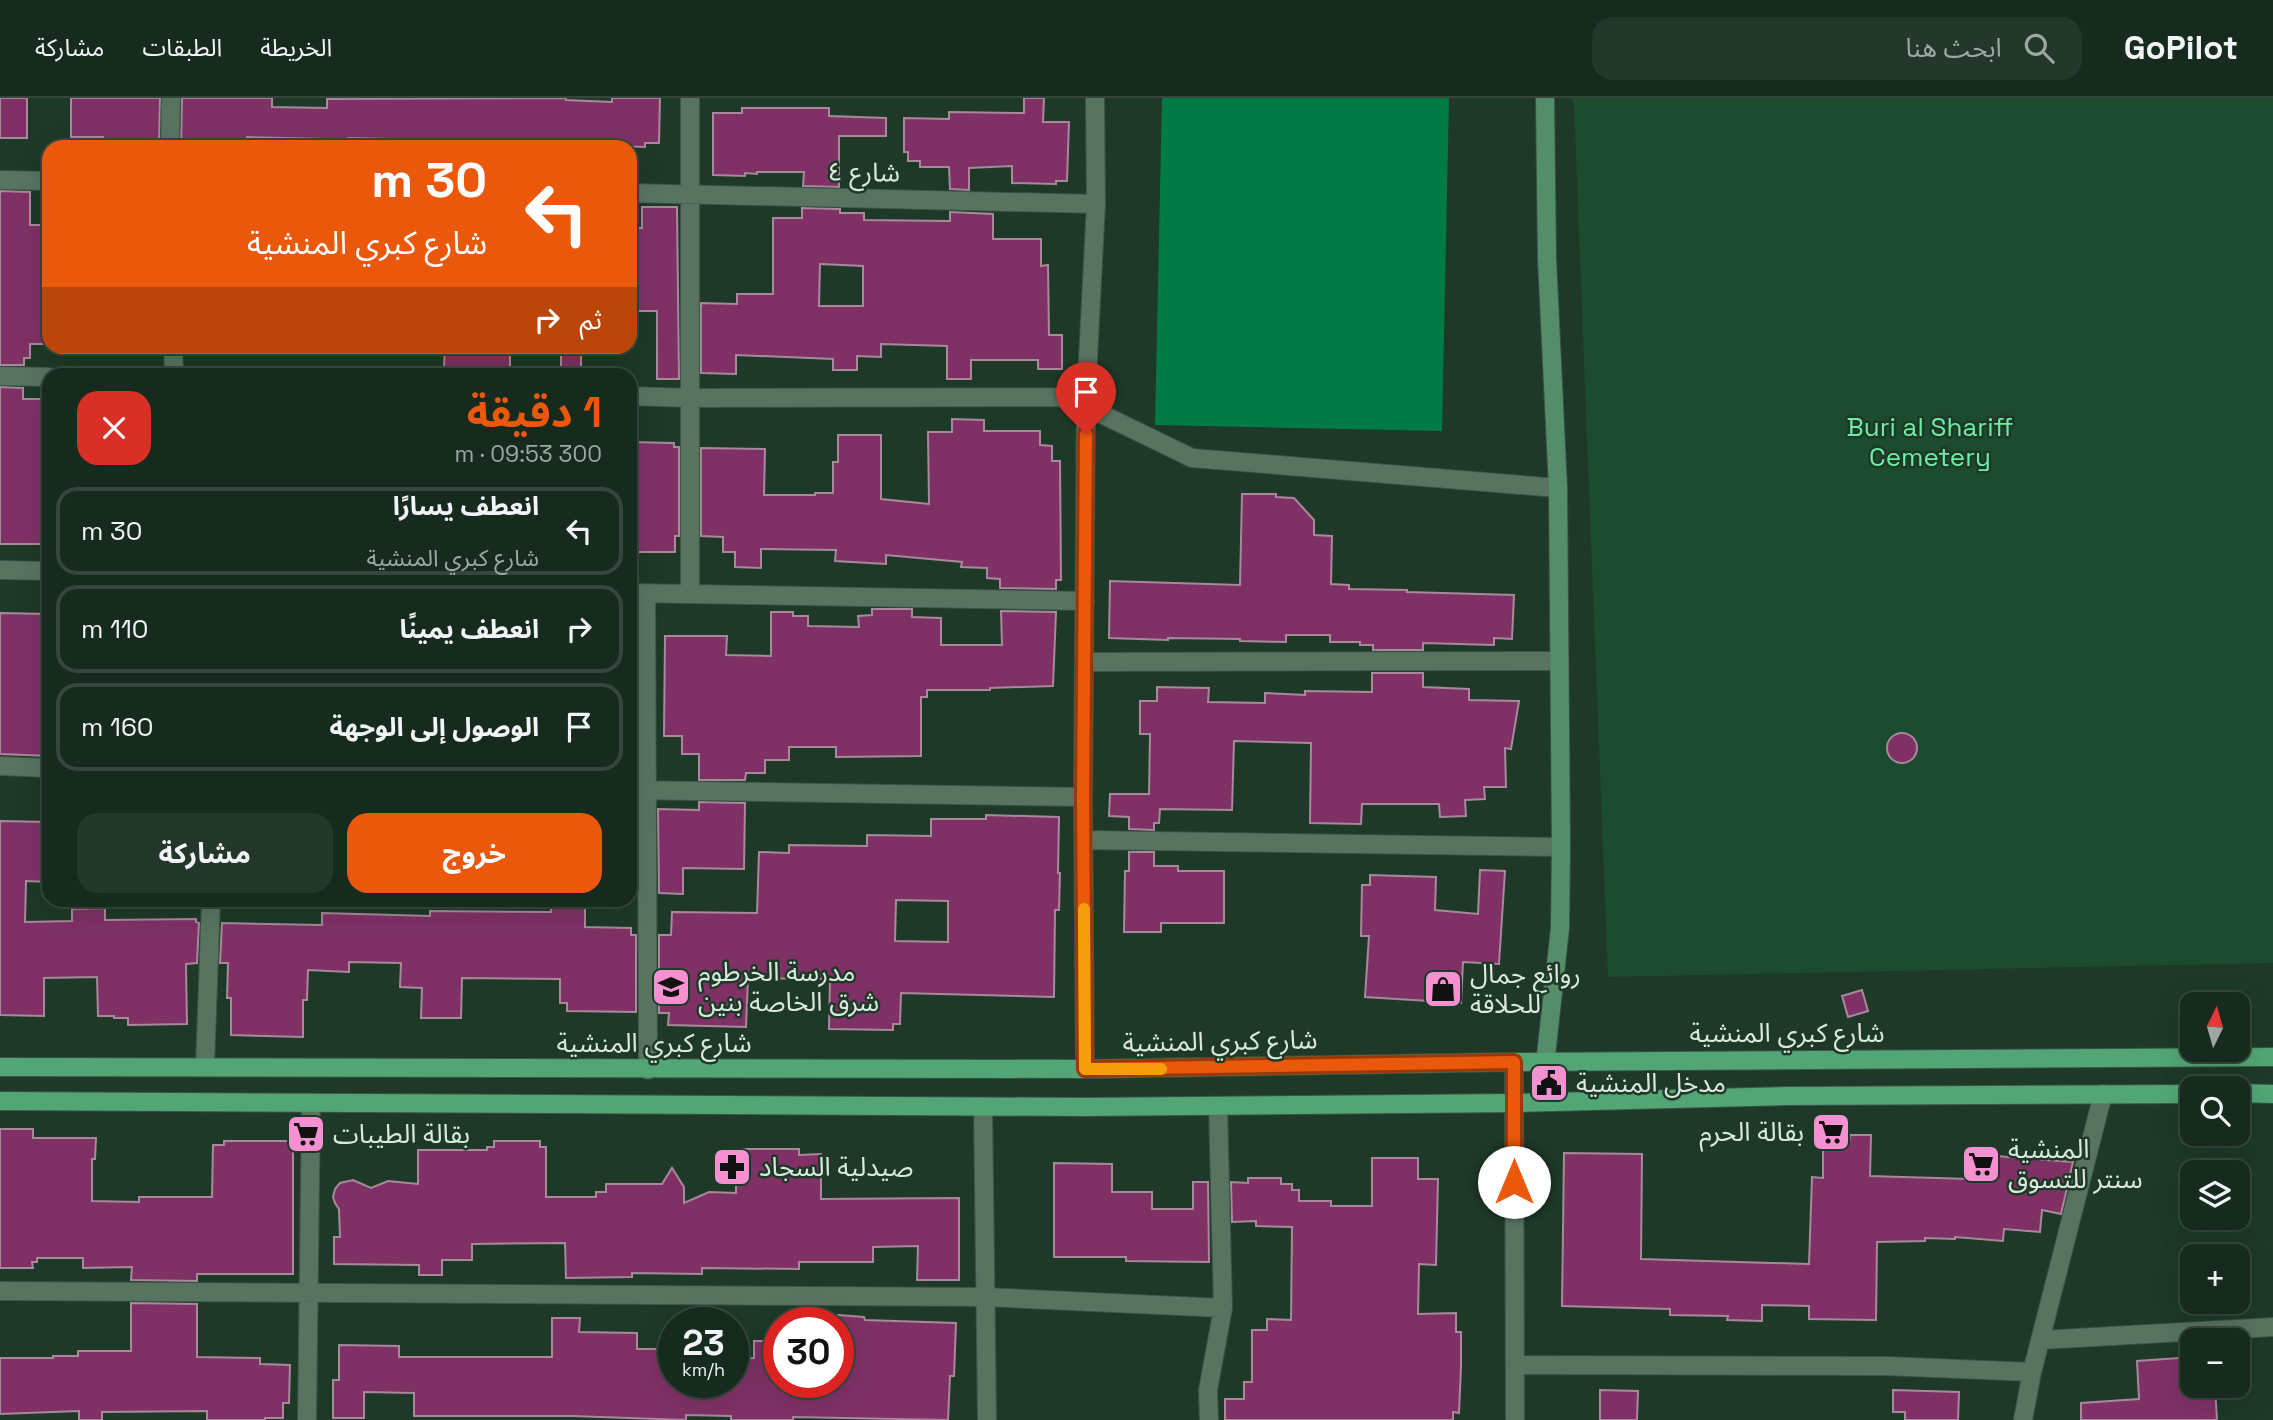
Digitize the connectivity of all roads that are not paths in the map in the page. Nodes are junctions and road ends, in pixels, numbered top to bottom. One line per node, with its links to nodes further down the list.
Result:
1 (171, 98): 5 (street)
2 (690, 98): 9 (street)
3 (1095, 98): 10 (street)
4 (1545, 98): 16 (main road)
5 (170, 140)
6 (0, 180): 7 (street)
7 (42, 181)
8 (637, 193): 9 (street, شارع ٤)
9 (690, 194): 10 (street, شارع ٤); 14 (street)
10 (1096, 204): 15 (street)
11 (0, 376): 12 (street)
12 (42, 377)
13 (637, 396): 14 (street)
14 (691, 398): 15 (street); 20 (street)
15 (1086, 402): 16 (street); 21 (street)
16 (1558, 488): 22 (main road)
17 (0, 570): 18 (street)
18 (42, 571)
19 (638, 593): 20 (street); 27 (street)
20 (690, 593): 21 (street)
21 (1085, 601): 23 (street)
22 (1558, 661): 23 (street); 30 (main road)
23 (1085, 662): 28 (street)
24 (0, 766): 25 (street)
25 (42, 768)
26 (637, 790): 27 (street)
27 (648, 791): 28 (street); 38 (street)
28 (1083, 797): 29 (street)
29 (1084, 840): 30 (street); 37 (street)
30 (1561, 847): 34 (main road)
31 (211, 907): 35 (street)
32 (2273, 1057): 34 (main road, شارع كبري المنشية)
33 (1514, 1062): 34 (main road, شارع كبري المنشية); 37 (main road, شارع كبري المنشية); 46 (street)
34 (1545, 1062): 44 (main road)
35 (205, 1066): 36 (main road, شارع كبري المنشية); 38 (main road, شارع كبري المنشية)
36 (0, 1067)
37 (1085, 1069): 38 (main road, شارع كبري المنشية)
38 (649, 1070)
39 (2250, 1093): 42 (main road)
40 (2103, 1094): 41 (main road); 44 (main road); 54 (street)
41 (2180, 1094)
42 (2273, 1094)
43 (0, 1101): 45 (main road)
44 (1541, 1101): 46 (main road)
45 (311, 1103): 48 (main road); 50 (street)
46 (1514, 1103): 47 (main road); 55 (street)
47 (1217, 1106): 48 (main road); 52 (street)
48 (983, 1107): 51 (street)
49 (0, 1291): 50 (street)
50 (310, 1292): 51 (street); 57 (street)
51 (985, 1297): 52 (street); 58 (street)
52 (1223, 1308): 59 (street)
53 (2273, 1327): 54 (street)
54 (2040, 1340): 56 (street)
55 (1515, 1365): 56 (street); 60 (street)
56 (2032, 1372): 61 (street)
57 (307, 1420)
58 (987, 1420)
59 (1209, 1420)
60 (1515, 1420)
61 (2023, 1420)

